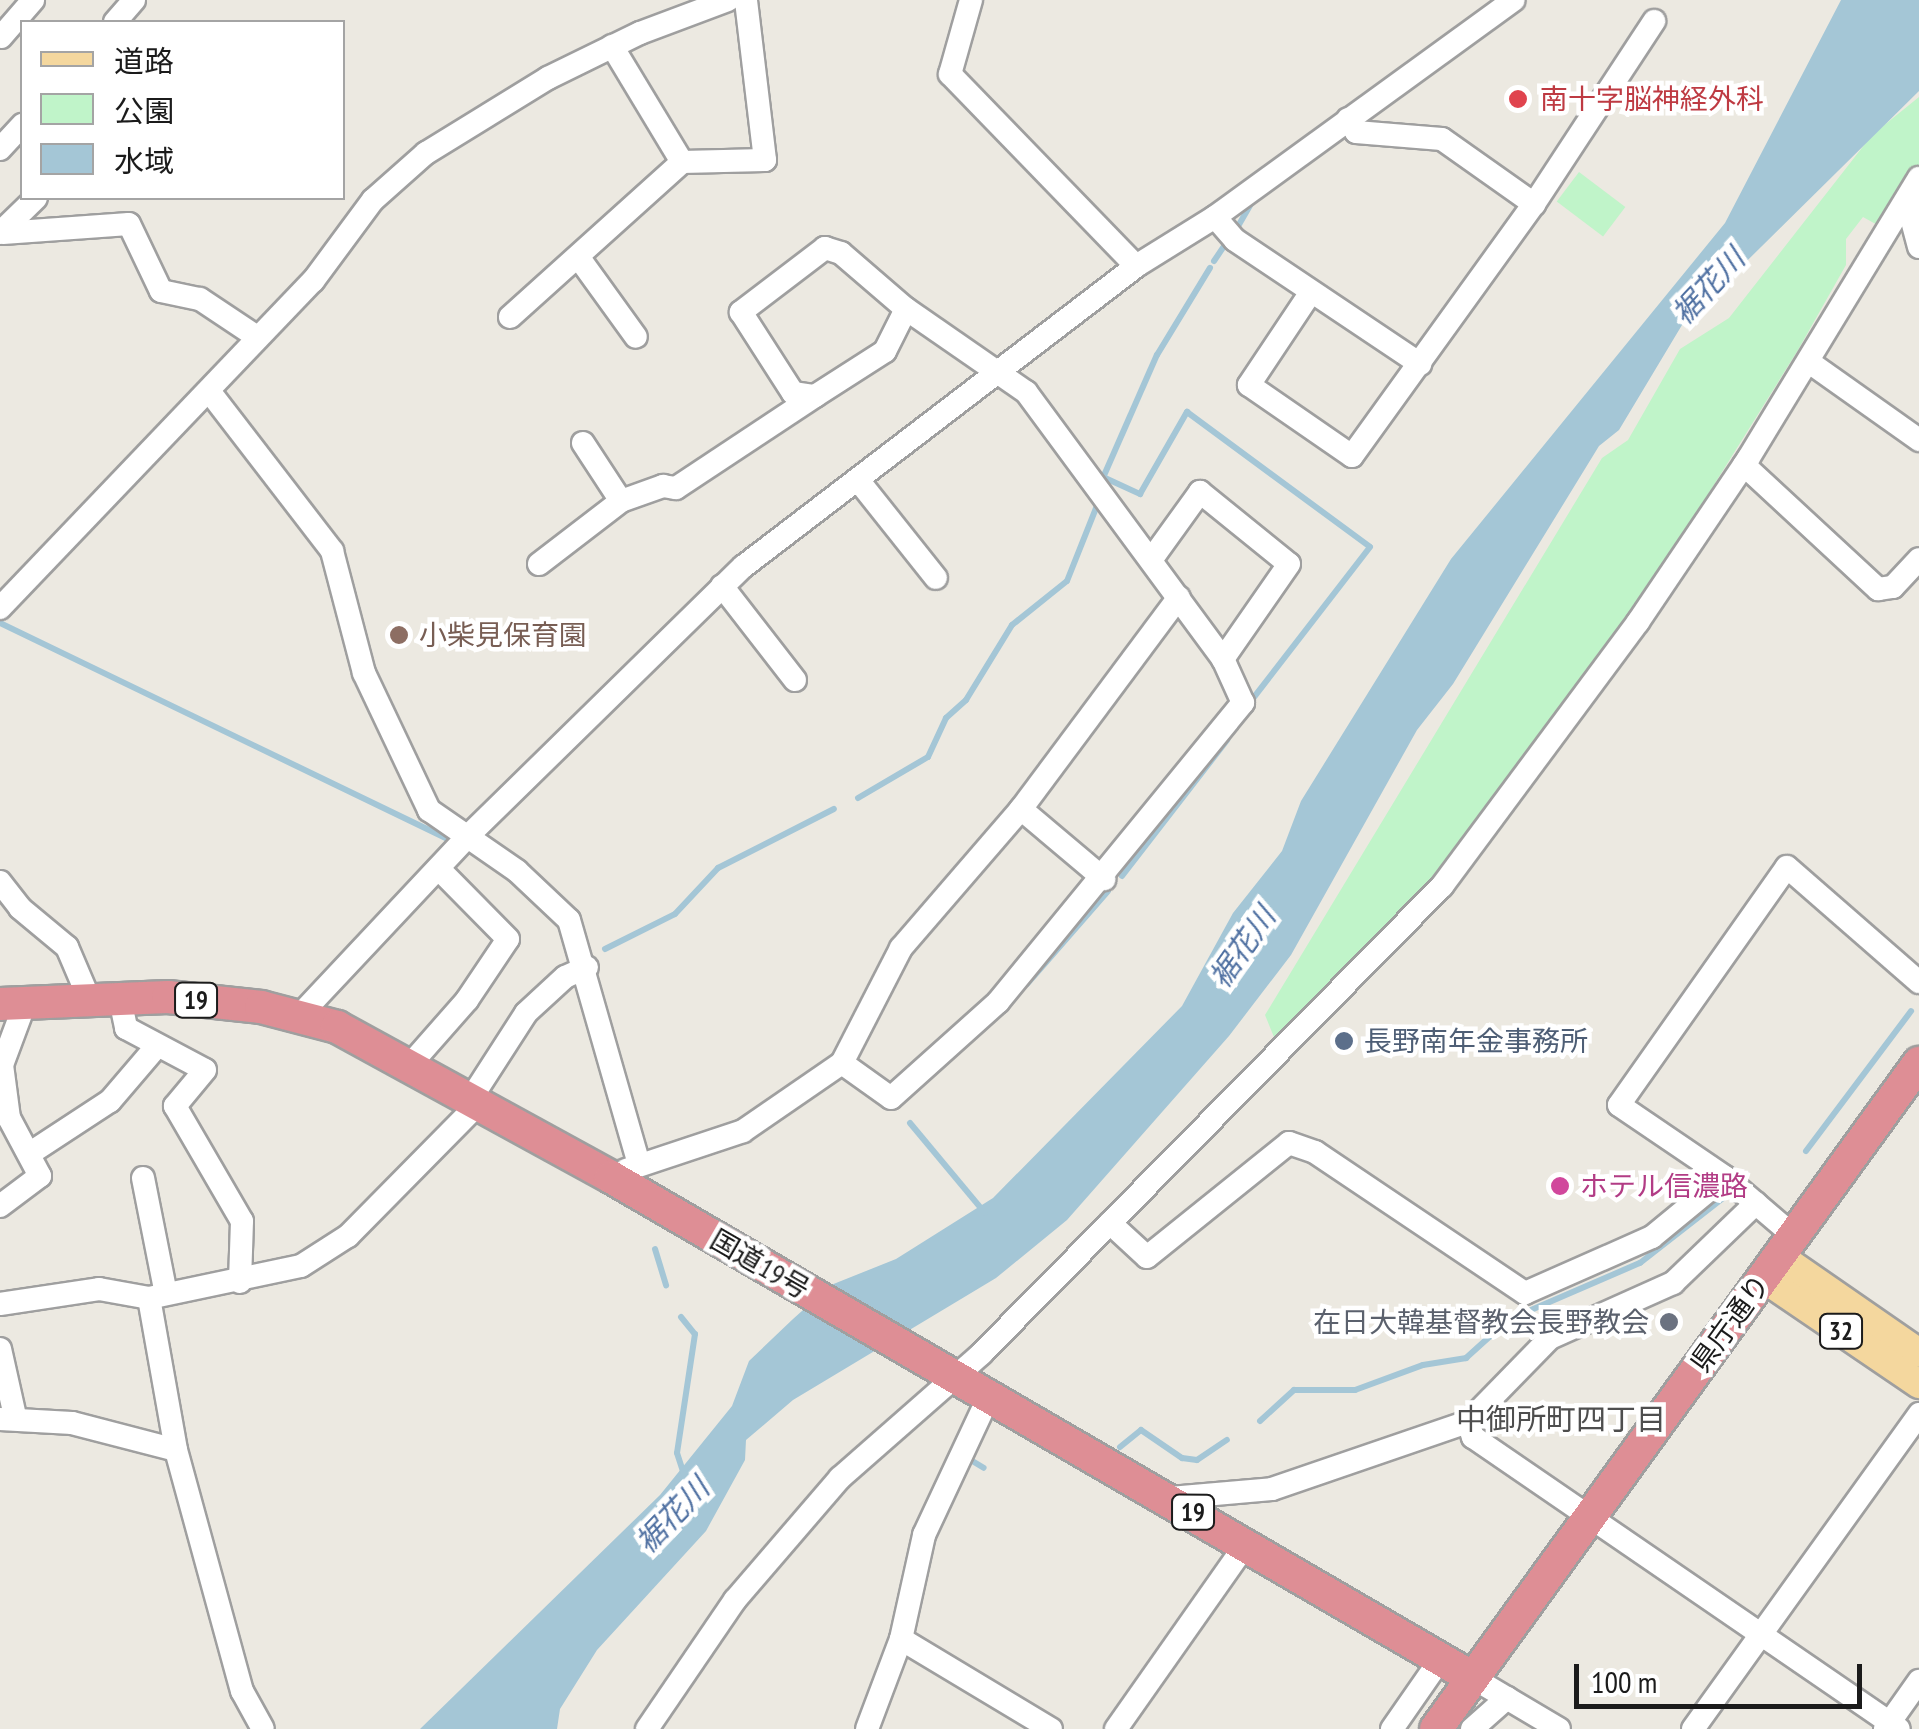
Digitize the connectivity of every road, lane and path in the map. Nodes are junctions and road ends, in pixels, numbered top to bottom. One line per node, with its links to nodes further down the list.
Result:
1 (33, 0): 9 (street)
2 (134, 0): 7 (street)
3 (728, 0): 10 (street)
4 (746, 0): 14 (street)
5 (971, 0): 23 (street)
6 (1514, 0): 11 (street)
7 (117, 20)
8 (1654, 21): 18 (street)
9 (0, 37)
10 (612, 46): 14 (street); 27 (street)
11 (1348, 119): 18 (street); 19 (street)
12 (20, 126): 13 (street)
13 (1, 148)
14 (682, 162): 22 (street)
15 (1919, 178): 29 (street)
16 (34, 200): 20 (street)
17 (1919, 200): 21 (street)
18 (1534, 204): 30 (street)
19 (1215, 217): 23 (street); 24 (street)
20 (1, 233): 27 (street)
21 (1919, 246)
22 (579, 258): 26 (street); 28 (street)
23 (1136, 266): 31 (street)
24 (1310, 292): 30 (street); 30 (street)
25 (906, 309): 31 (street); 33 (street); 33 (street)
26 (510, 317)
27 (254, 336): 32 (street)
28 (636, 337)
29 (1809, 362): 34 (street); 36 (street)
30 (1420, 364)
31 (999, 375): 37 (street); 40 (street)
32 (208, 391): 45 (street); 49 (street)
33 (814, 396): 38 (street)
34 (1919, 440)
35 (584, 443): 38 (street)
36 (1744, 465): 39 (street); 70 (street)
37 (858, 480): 42 (street); 43 (street)
38 (621, 502): 41 (street)
39 (1919, 559)
40 (1151, 560): 44 (street); 46 (street)
41 (539, 564)
42 (936, 578)
43 (722, 586): 47 (street); 49 (street)
44 (1179, 597): 46 (street); 48 (street)
45 (0, 608)
46 (1224, 658): 51 (street)
47 (795, 680)
48 (1021, 810): 51 (street); 59 (street)
49 (462, 842): 50 (street); 53 (street)
50 (439, 869): 57 (street); 61 (street)
51 (1104, 879): 59 (street)
52 (0, 882): 55 (street)
53 (580, 970): 62 (street); 65 (street)
54 (1919, 982): 66 (street)
55 (105, 1000): 56 (highway, 国道19号 / 19); 57 (highway, 国道19号 / 19); 58 (street)
56 (12, 1004): 63 (street)
57 (300, 1015): 61 (highway, 国道19号 / 19)
58 (157, 1046): 64 (street); 72 (street)
59 (842, 1063): 65 (street)
60 (1919, 1064): 71 (highway, 県庁通り)
61 (408, 1066): 62 (highway, 国道19号 / 19)
62 (474, 1102): 65 (highway, 国道19号 / 19); 72 (street)
63 (4, 1118): 64 (street)
64 (32, 1152): 69 (street)
65 (625, 1170): 77 (highway, 国道19号 / 19)
66 (1725, 1177): 68 (street); 70 (street)
67 (142, 1178): 73 (street)
68 (1756, 1203): 71 (street); 82 (street)
69 (0, 1206)
70 (1110, 1223): 77 (street)
71 (1779, 1257): 76 (main road, 32); 78 (main road, 32); 85 (highway, 県庁通り)
72 (240, 1282): 73 (street)
73 (157, 1296): 74 (street); 83 (street)
74 (0, 1304)
75 (0, 1349): 81 (street)
76 (1919, 1353)
77 (949, 1373): 79 (highway, 国道19号 / 19); 96 (street)
78 (1919, 1384)
79 (988, 1396): 84 (highway, 国道19号 / 19); 88 (street)
80 (1919, 1414): 87 (street)
81 (7, 1417): 83 (street)
82 (1468, 1422): 84 (street); 85 (street)
83 (176, 1450): 95 (street)
84 (1170, 1498): 86 (highway, 国道19号 / 19)
85 (1588, 1517): 87 (street); 90 (highway, 県庁通り)
86 (1246, 1544): 89 (highway, 国道19号 / 19); 99 (street)
87 (1760, 1634): 93 (street); 103 (street)
88 (901, 1640): 97 (street); 98 (street)
89 (1440, 1660): 90 (highway, 国道19号 / 19); 100 (street)
90 (1473, 1678): 92 (street); 94 (highway, 県庁通り)
91 (1919, 1681): 93 (street)
92 (1507, 1698): 101 (street); 102 (street)
93 (1891, 1727)
94 (1437, 1728)
95 (263, 1729)
96 (647, 1729)
97 (867, 1729)
98 (1051, 1729)
99 (1116, 1729)
100 (1392, 1729)
101 (1472, 1729)
102 (1558, 1729)
103 (1693, 1729)

